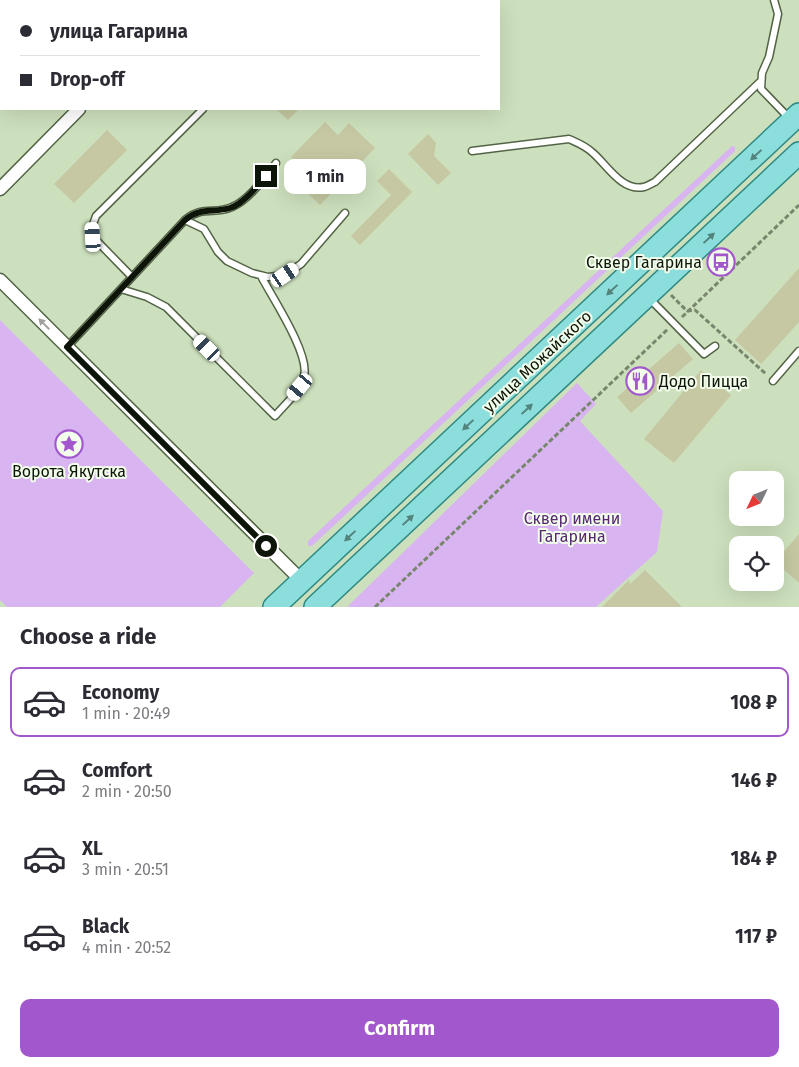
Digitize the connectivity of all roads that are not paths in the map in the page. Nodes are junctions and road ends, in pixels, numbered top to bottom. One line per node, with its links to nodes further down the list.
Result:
1 (774, 0): 2 (lane)
2 (762, 81): 5 (lane); 6 (lane)
3 (78, 110): 9 (street)
4 (202, 110): 12 (lane)
5 (796, 122): 21 (main road, улица Можайского, one-way to 21)
6 (472, 151)
7 (799, 153): 16 (main road, улица Можайского, one-way to 7)
8 (276, 164): 11 (lane)
9 (0, 189)
10 (345, 213): 13 (lane)
11 (185, 220): 12 (lane); 13 (lane)
12 (132, 276): 15 (lane)
13 (260, 276): 15 (lane)
14 (0, 280): 18 (street, one-way to 14)
15 (121, 289): 18 (lane)
16 (646, 296): 17 (lane); 22 (main road, улица Можайского, one-way to 16)
17 (715, 346)
18 (67, 347): 21 (street)
19 (799, 351): 20 (lane)
20 (773, 381)
21 (302, 581): 22 (main road); 23 (main road, улица Можайского)
22 (321, 605)
23 (274, 607)

